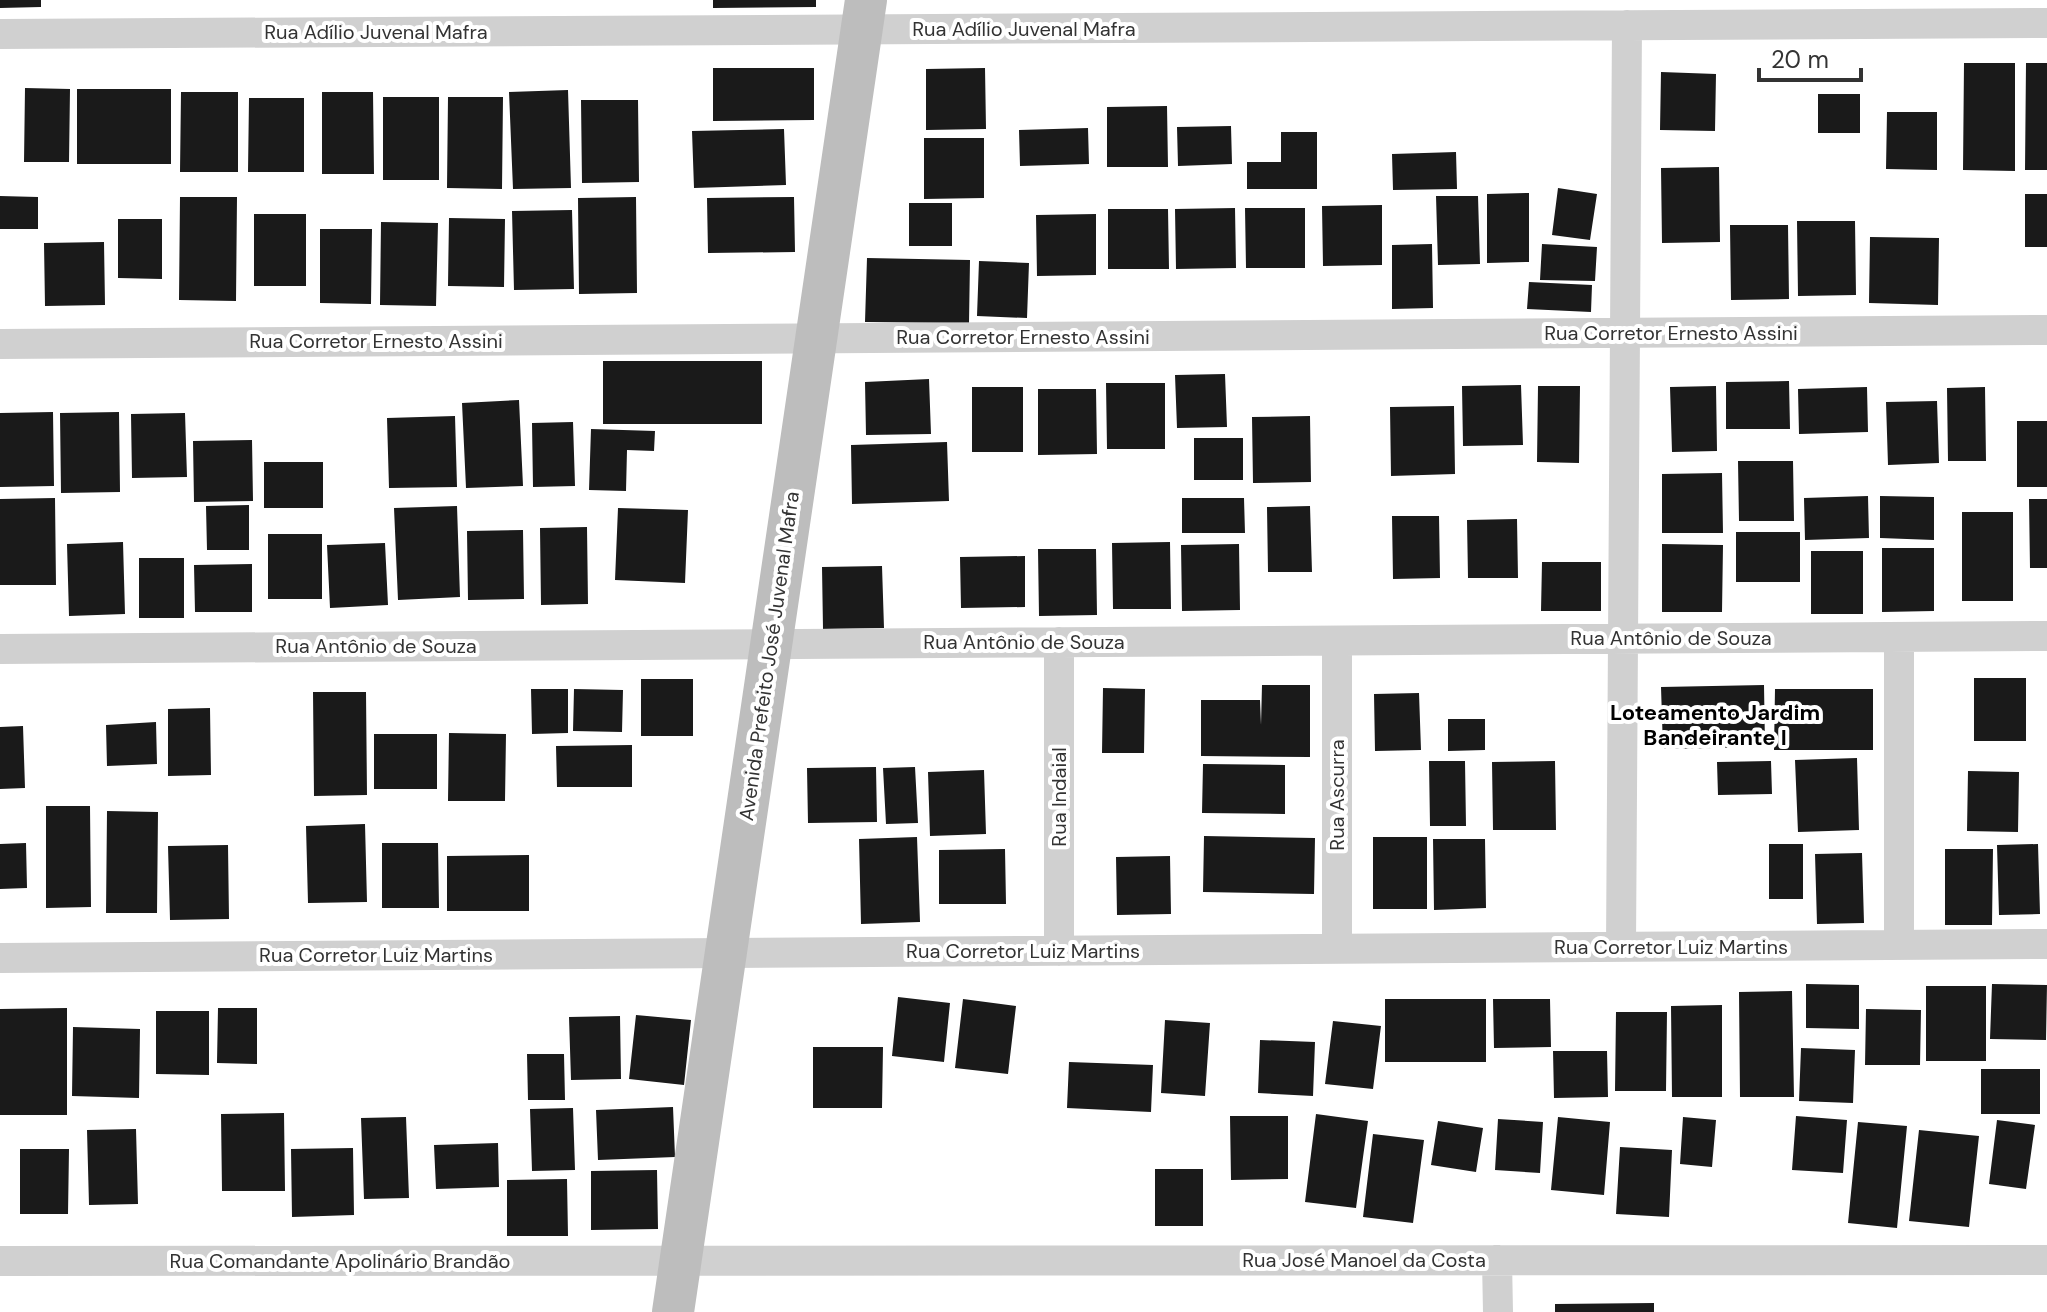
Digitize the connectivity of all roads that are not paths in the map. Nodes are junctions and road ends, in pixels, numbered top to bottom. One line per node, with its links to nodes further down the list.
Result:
1 (863, 15): 3 (street, Rua Adílio Juvenal Mafra); 4 (street, Rua Adílio Juvenal Mafra); 7 (main road, Avenida Prefeito José Juvenal Mafra)
2 (2047, 23): 3 (street, Rua Adílio Juvenal Mafra)
3 (1627, 25): 6 (street)
4 (0, 34)
5 (2047, 330): 6 (street, Rua Corretor Ernesto Assini)
6 (1625, 333): 7 (street, Rua Corretor Ernesto Assini); 11 (street)
7 (816, 338): 8 (street, Rua Corretor Ernesto Assini); 14 (main road, Avenida Prefeito José Juvenal Mafra)
8 (0, 344)
9 (2047, 636): 10 (street, Rua Antônio de Souza)
10 (1899, 637): 11 (street, Rua Antônio de Souza); 17 (street)
11 (1623, 638): 12 (street, Rua Antônio de Souza); 18 (street)
12 (1337, 641): 13 (street, Rua Antônio de Souza); 19 (street, Rua Ascurra)
13 (1059, 642): 14 (street, Rua Antônio de Souza); 20 (street, Rua Indaial)
14 (771, 644): 15 (street, Rua Antônio de Souza); 21 (main road, Avenida Prefeito José Juvenal Mafra)
15 (0, 649)
16 (2047, 944): 17 (street, Rua Corretor Luiz Martins)
17 (1899, 945): 18 (street, Rua Corretor Luiz Martins)
18 (1621, 947): 19 (street, Rua Corretor Luiz Martins)
19 (1337, 949): 20 (street, Rua Corretor Luiz Martins)
20 (1059, 951): 21 (street, Rua Corretor Luiz Martins)
21 (726, 953): 22 (street, Rua Corretor Luiz Martins); 26 (main road, Avenida Prefeito José Juvenal Mafra)
22 (0, 958)
23 (1497, 1260): 24 (street, Rua José Manoel da Costa); 26 (street, Rua José Manoel da Costa); 28 (street)
24 (2047, 1260)
25 (0, 1261): 26 (street, Rua Comandante Apolinário Brandão)
26 (681, 1261): 27 (main road, Avenida Prefeito José Juvenal Mafra)
27 (673, 1312)
28 (1498, 1312)

